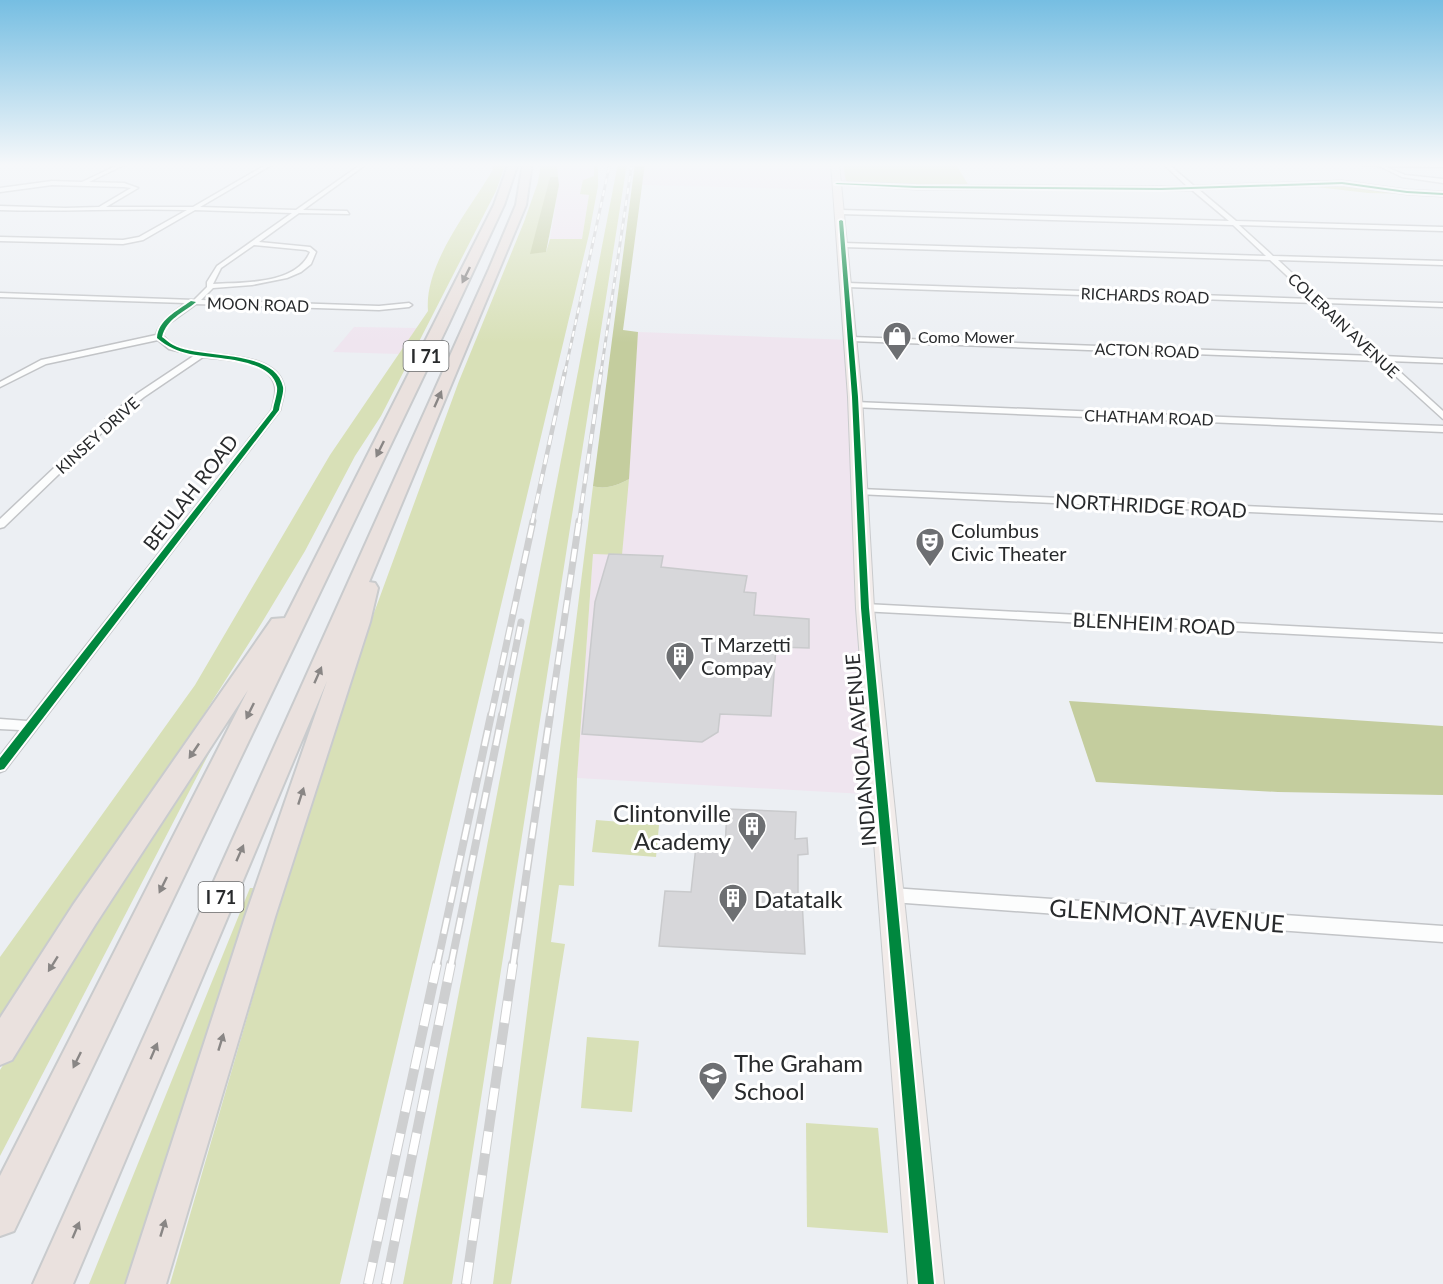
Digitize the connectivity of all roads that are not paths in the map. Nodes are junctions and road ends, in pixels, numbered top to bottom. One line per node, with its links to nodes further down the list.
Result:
1 (170, 223): 8 (street)
2 (280, 223): 9 (street)
3 (491, 223): 33 (highway, I 71, one-way to 33)
4 (513, 223): 30 (highway, I 71, one-way to 4)
5 (841, 223): 10 (main road, INDIANOLA AVENUE)
6 (1234, 223): 7 (street); 11 (street, COLERAIN AVENUE)
7 (1443, 229)
8 (0, 239)
9 (252, 243): 14 (street); 14 (street)
10 (843, 245): 11 (street); 13 (main road, INDIANOLA AVENUE)
11 (1271, 258): 12 (street); 16 (street, COLERAIN AVENUE)
12 (1443, 263)
13 (847, 285): 16 (street, RICHARDS ROAD); 21 (main road, INDIANOLA AVENUE)
14 (210, 286): 17 (street)
15 (0, 296): 17 (street, MOON ROAD)
16 (1317, 300): 18 (street, RICHARDS ROAD); 23 (street, COLERAIN AVENUE)
17 (194, 302): 19 (street, MOON ROAD); 20 (street)
18 (1443, 304)
19 (409, 305)
20 (159, 337): 22 (street, BEULAH ROAD); 25 (street)
21 (851, 339): 23 (street, ACTON ROAD); 26 (main road, INDIANOLA AVENUE)
22 (202, 354): 32 (street, KINSEY DRIVE); 37 (street, BEULAH ROAD)
23 (1382, 359): 24 (street, ACTON ROAD); 27 (street, COLERAIN AVENUE)
24 (1443, 361)
25 (0, 385)
26 (855, 405): 28 (street, CHATHAM ROAD); 29 (main road, INDIANOLA AVENUE)
27 (1443, 416)
28 (1443, 429)
29 (860, 492): 31 (street, NORTHRIDGE ROAD); 34 (main road, INDIANOLA AVENUE)
30 (389, 510): 43 (highway, I 71, one-way to 30); 44 (highway, one-way to 30)
31 (1443, 519)
32 (0, 525)
33 (333, 546): 41 (highway, one-way to 41); 42 (highway, I 71, one-way to 42)
34 (865, 608): 35 (street, BLENHEIM ROAD); 39 (main road, INDIANOLA AVENUE)
35 (1443, 638)
36 (0, 724): 37 (street)
37 (29, 726): 38 (street, BEULAH ROAD)
38 (0, 766)
39 (892, 895): 40 (street, GLENMONT AVENUE); 45 (main road, INDIANOLA AVENUE)
40 (1443, 934)
41 (0, 1048)
42 (0, 1217)
43 (53, 1284)
44 (146, 1284)
45 (926, 1284)

